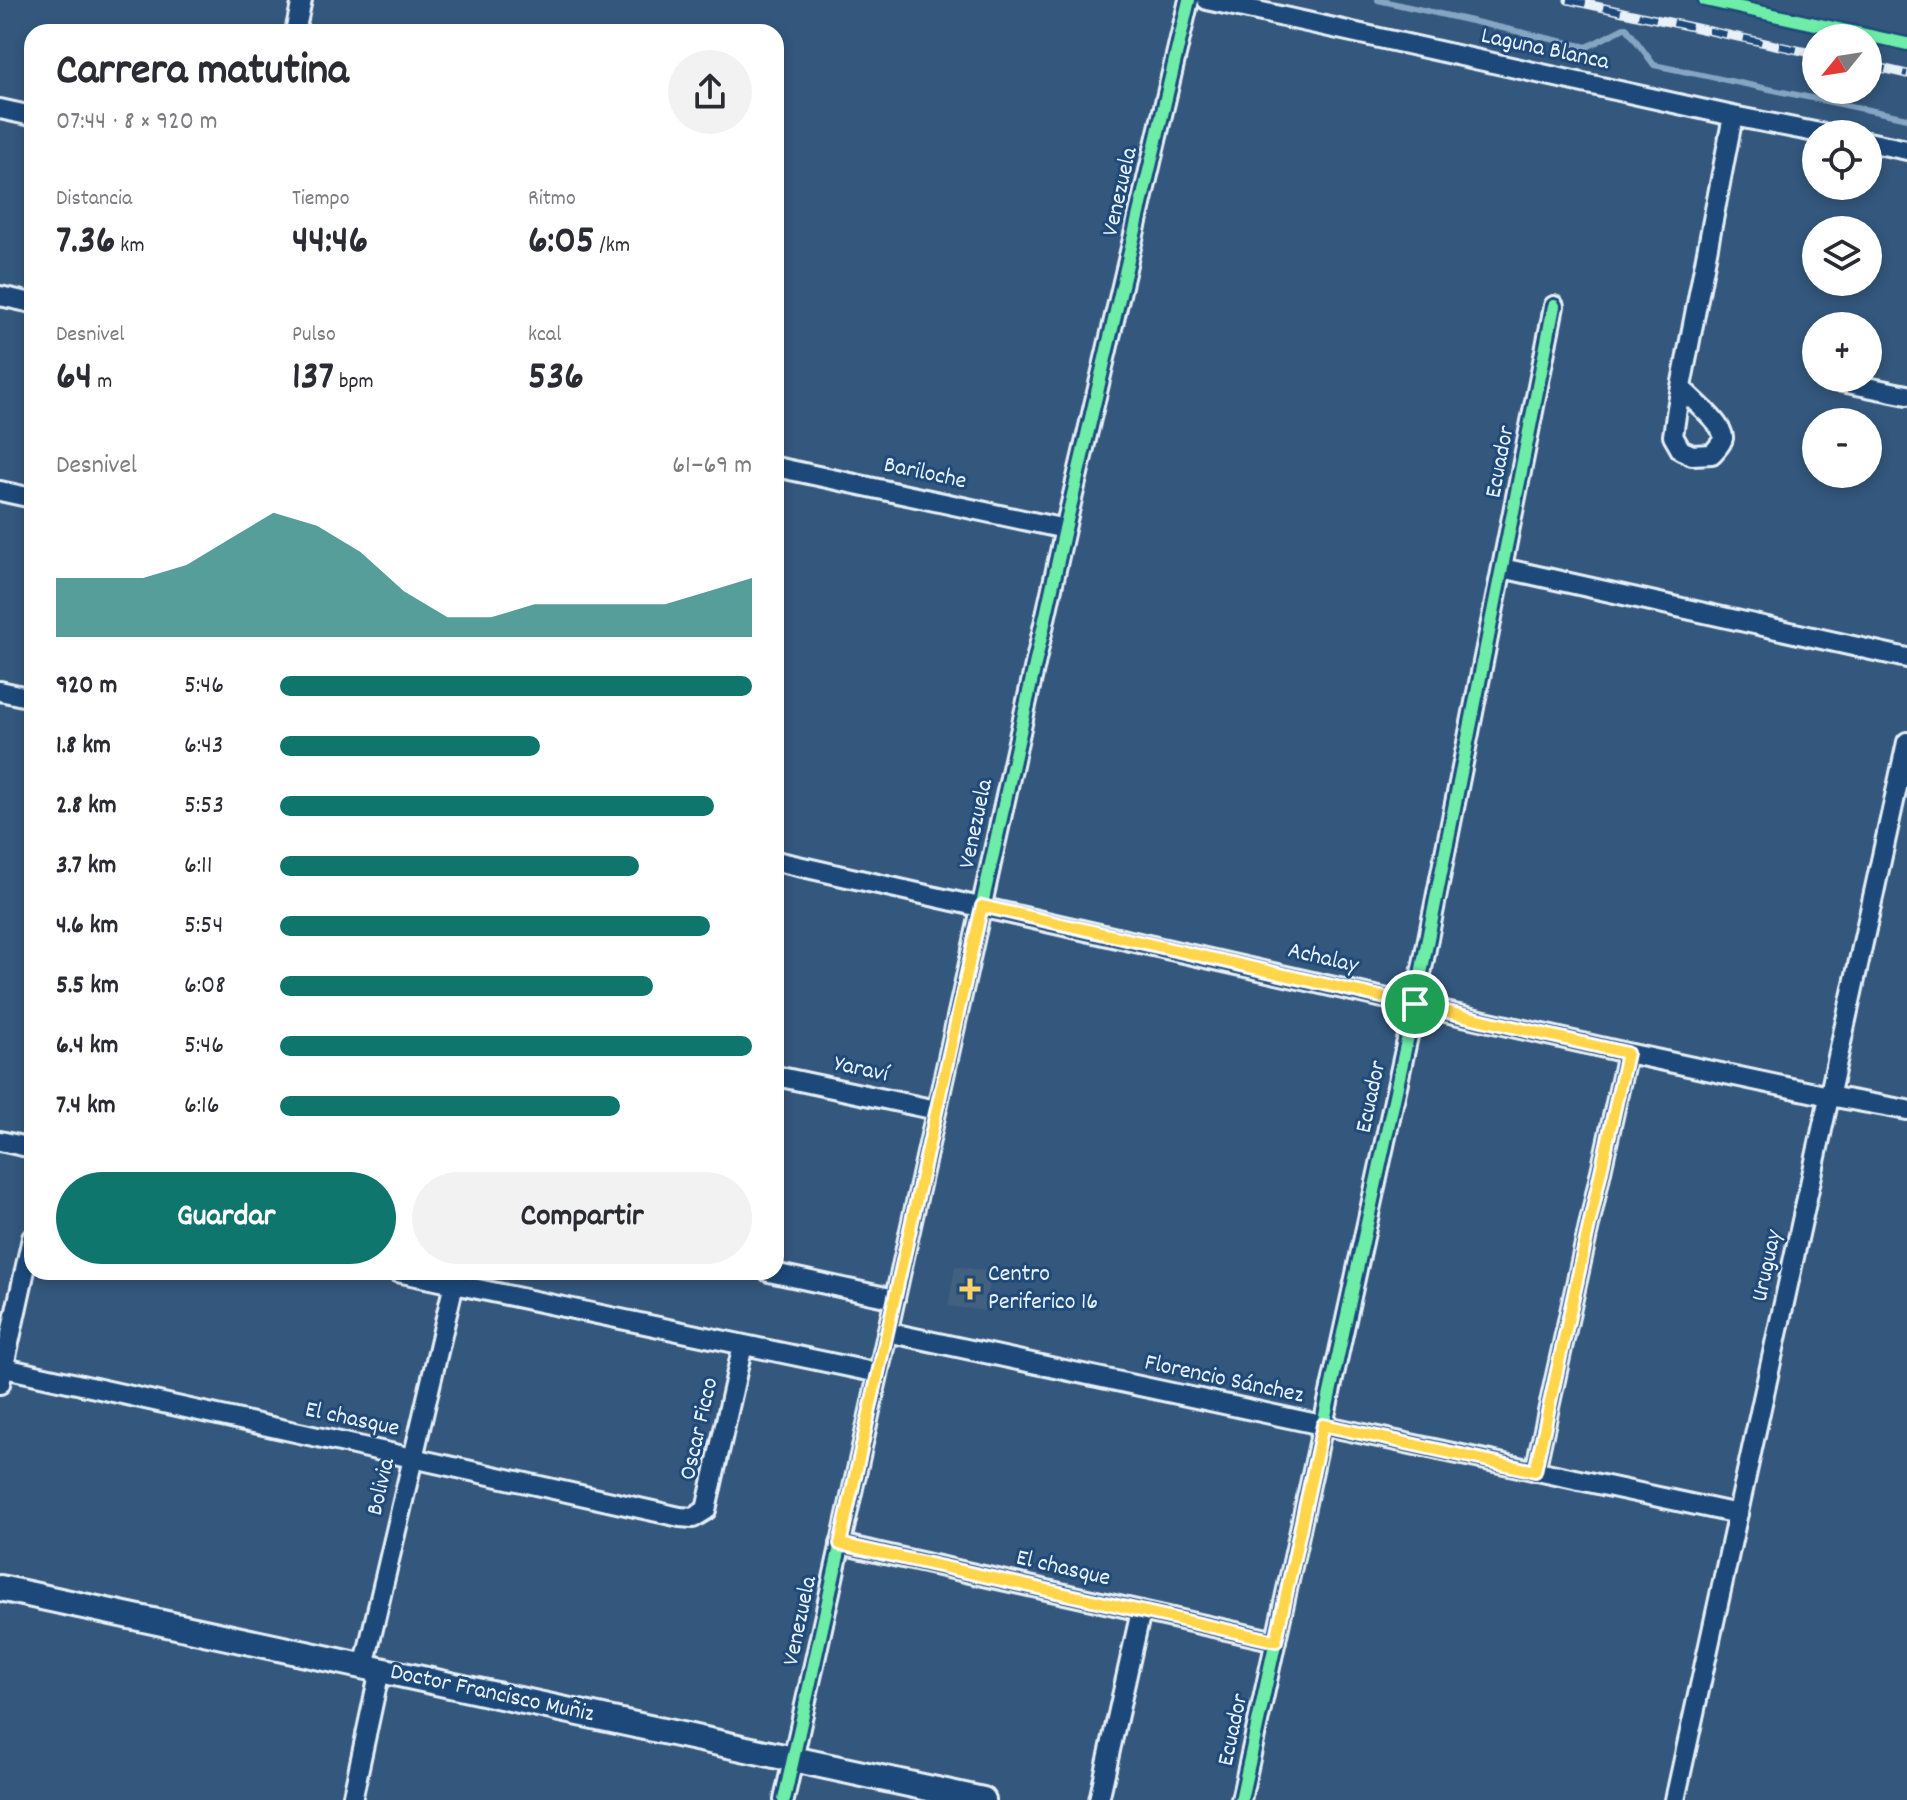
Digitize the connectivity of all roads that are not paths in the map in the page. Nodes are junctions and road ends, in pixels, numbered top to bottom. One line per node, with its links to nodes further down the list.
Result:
1 (302, 0): 4 (street)
2 (1189, 0): 20 (street, Venezuela)
3 (1207, 0): 7 (street, Laguna Blanca)
4 (297, 24)
5 (0, 109): 6 (street)
6 (24, 114)
7 (1733, 116): 8 (street, Laguna Blanca); 14 (street)
8 (1802, 130)
9 (1882, 145): 10 (street)
10 (1907, 150)
11 (0, 296): 12 (street)
12 (24, 301)
13 (1554, 306): 21 (street, Ecuador)
14 (1681, 388)
15 (1882, 390): 16 (street)
16 (1907, 395)
17 (784, 469): 20 (street, Bariloche)
18 (0, 491): 19 (street)
19 (24, 496)
20 (1065, 529): 27 (street, Venezuela)
21 (1502, 568): 22 (street); 28 (street, Ecuador)
22 (1907, 658)
23 (0, 691): 24 (street)
24 (24, 696)
25 (1907, 742): 31 (street, Uruguay)
26 (784, 863): 27 (street, Achalay)
27 (982, 906): 28 (street, Achalay); 32 (street, Venezuela)
28 (1415, 1004): 29 (street, Achalay); 45 (street, Ecuador)
29 (1627, 1053): 31 (street, Achalay); 47 (street)
30 (784, 1078): 32 (street, Yaraví)
31 (1829, 1096): 33 (street, Achalay); 48 (street, Uruguay)
32 (936, 1110): 40 (street, Venezuela)
33 (1907, 1110)
34 (0, 1141): 35 (street)
35 (24, 1146)
36 (24, 1273): 43 (street)
37 (784, 1275): 40 (street)
38 (455, 1280): 46 (street, Bolivia)
39 (464, 1280): 42 (street)
40 (895, 1299): 41 (street, Venezuela)
41 (887, 1332): 44 (street, Venezuela); 45 (street, Florencio Sánchez)
42 (743, 1345): 44 (street); 49 (street, Oscar Ficco)
43 (1, 1373): 46 (street, El chasque)
44 (878, 1373): 50 (street, Venezuela)
45 (1323, 1425): 47 (street, Florencio Sánchez); 53 (street, Ecuador)
46 (413, 1458): 49 (street, El chasque); 54 (street, Bolivia)
47 (1535, 1471): 48 (street, Florencio Sánchez)
48 (1738, 1514): 61 (street, Uruguay)
49 (693, 1518)
50 (840, 1544): 52 (street, El chasque); 55 (street, Venezuela)
51 (0, 1588): 54 (main road, Doctor Francisco Muñiz)
52 (1141, 1611): 53 (street, El chasque); 59 (street)
53 (1276, 1641): 60 (street, Ecuador)
54 (372, 1668): 55 (main road, Doctor Francisco Muñiz); 56 (street, Bolivia)
55 (793, 1759): 57 (street, Venezuela); 58 (main road, Doctor Francisco Muñiz)
56 (352, 1800)
57 (784, 1800)
58 (983, 1800)
59 (1099, 1800)
60 (1241, 1800)
61 (1675, 1800)

